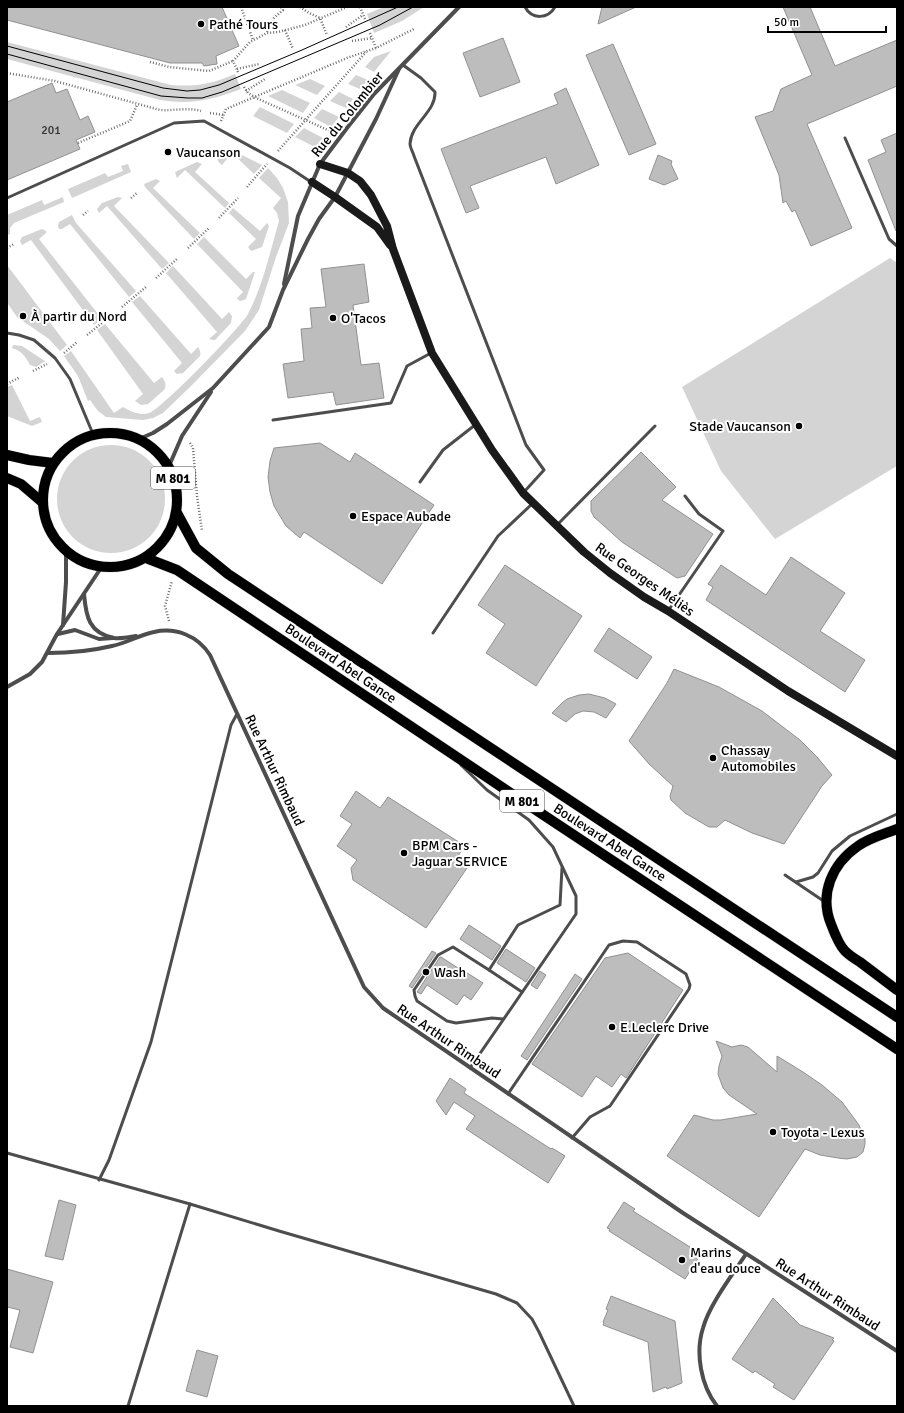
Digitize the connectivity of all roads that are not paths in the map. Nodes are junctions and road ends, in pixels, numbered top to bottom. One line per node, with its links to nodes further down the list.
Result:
1 (459, 7): 4 (street, Rue du Colombier)
2 (525, 7): 3 (lane)
3 (555, 7)
4 (403, 65): 5 (street, Rue du Colombier); 28 (lane)
5 (399, 69): 7 (street, Rue du Colombier); 8 (street, Rue du Colombier)
6 (845, 138): 12 (lane)
7 (320, 164): 8 (street, Rue Georges Méliès); 9 (street, Rue du Colombier)
8 (348, 173): 10 (street, Rue du Colombier); 13 (street, Rue Georges Méliès)
9 (312, 182): 10 (street, Rue Georges Méliès); 11 (lane); 14 (street, Rue du Colombier)
10 (335, 197): 13 (street, Rue Georges Méliès); 14 (street, Rue du Colombier)
11 (7, 198)
12 (897, 246)
13 (393, 249): 16 (street, Rue Georges Méliès)
14 (283, 290): 17 (street, Rue du Colombier)
15 (7, 333): 21 (lane)
16 (432, 352): 18 (lane); 19 (street, Rue Georges Méliès)
17 (213, 388): 22 (street, Rue du Colombier); 25 (street, Rue du Colombier)
18 (273, 420)
19 (475, 425): 27 (lane); 28 (street, Rue Georges Méliès)
20 (655, 426): 33 (lane)
21 (93, 434): 22 (main road, M 801); 24 (main road, M 801)
22 (139, 439): 25 (main road, M 801)
23 (7, 454): 24 (main road)
24 (53, 463): 30 (main road, M 801)
25 (169, 466): 32 (main road, M 801)
26 (7, 478): 30 (main road)
27 (420, 482)
28 (523, 493): 31 (street, Rue Georges Méliès)
29 (685, 496): 38 (lane)
30 (42, 502): 34 (main road, M 801)
31 (533, 503): 33 (street, Rue Georges Méliès); 40 (lane)
32 (177, 513): 35 (main road, M 801); 58 (main road, Boulevard Abel Gance / M 801)
33 (556, 526): 38 (street, Rue Georges Méliès)
34 (66, 552): 36 (main road, M 801); 39 (street)
35 (146, 558): 36 (main road, M 801); 47 (main road, Boulevard Abel Gance / M 801)
36 (102, 568): 37 (street)
37 (84, 594): 39 (street); 43 (street, Rue Arthur Rimbaud)
38 (668, 611): 48 (street, Rue Georges Méliès)
39 (63, 625): 41 (street)
40 (433, 633)
41 (58, 634): 43 (street, Rue Arthur Rimbaud); 44 (street)
42 (142, 636): 43 (street, Rue Arthur Rimbaud); 44 (street, Rue Arthur Rimbaud); 46 (street, Rue Arthur Rimbaud)
43 (116, 638)
44 (48, 653): 45 (street)
45 (7, 687)
46 (237, 714): 61 (street, Rue Arthur Rimbaud); 65 (lane)
47 (444, 749): 51 (lane); 60 (main road, Boulevard Abel Gance / M 801)
48 (897, 756)
49 (897, 814): 53 (lane)
50 (897, 829): 54 (main road)
51 (562, 866): 55 (lane); 57 (lane)
52 (785, 875): 53 (lane)
53 (796, 882): 54 (lane)
54 (826, 903): 56 (main road)
55 (489, 970): 57 (lane); 59 (lane)
56 (897, 990)
57 (522, 992): 59 (lane)
58 (897, 1017)
59 (503, 1019): 61 (lane)
60 (897, 1048)
61 (470, 1068): 62 (street, Rue Arthur Rimbaud)
62 (508, 1094): 63 (street, Rue Arthur Rimbaud); 63 (lane)
63 (572, 1138): 67 (street, Rue Arthur Rimbaud)
64 (7, 1153): 65 (lane)
65 (99, 1180): 66 (lane)
66 (190, 1204): 69 (lane); 70 (lane)
67 (746, 1254): 68 (street, Rue Arthur Rimbaud); 71 (street)
68 (897, 1351)
69 (128, 1406)
70 (574, 1406)
71 (717, 1406)

